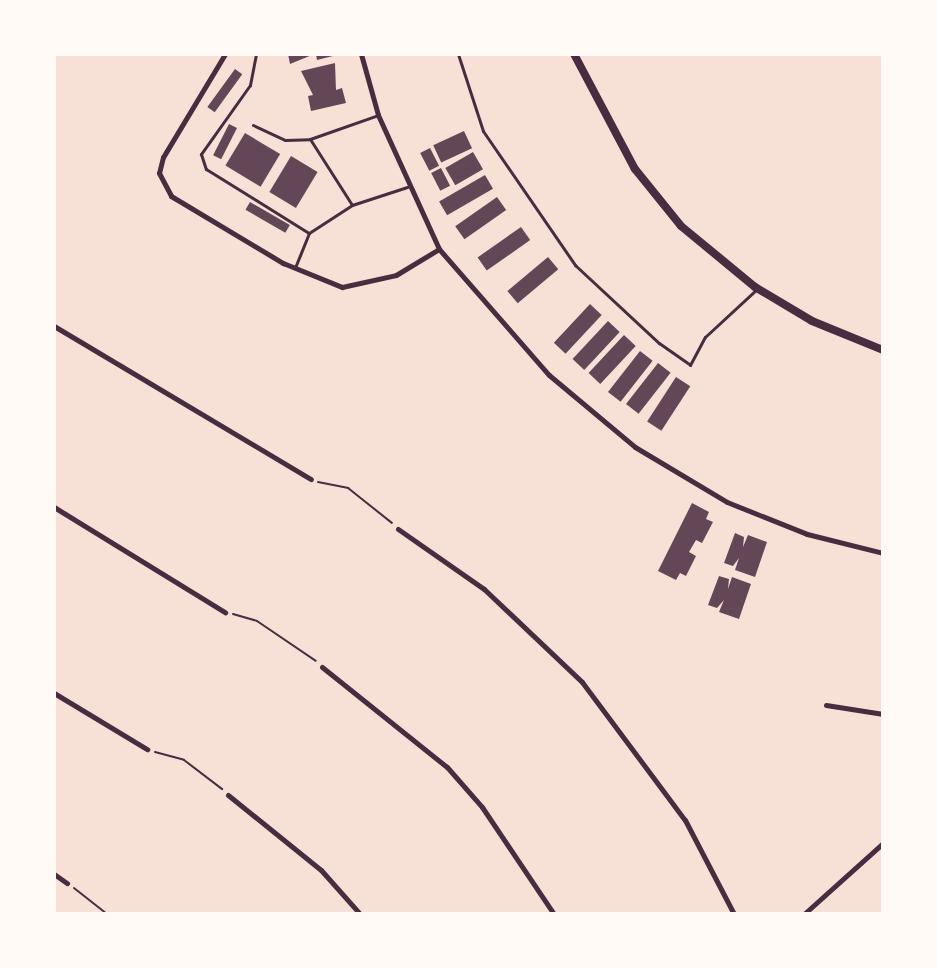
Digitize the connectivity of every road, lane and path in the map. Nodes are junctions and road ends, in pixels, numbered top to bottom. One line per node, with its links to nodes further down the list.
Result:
1 (225, 54): 13 (street)
2 (256, 54): 11 (lane)
3 (361, 54): 6 (street)
4 (458, 54): 14 (lane)
5 (574, 54): 14 (main road)
6 (378, 115): 8 (lane); 9 (street)
7 (253, 125): 8 (lane)
8 (310, 139): 10 (lane)
9 (407, 187): 10 (lane); 12 (street)
10 (352, 204): 11 (lane)
11 (309, 233): 13 (lane)
12 (439, 249): 13 (street); 20 (street)
13 (294, 268)
14 (758, 288): 16 (main road)
15 (54, 326): 17 (street)
16 (883, 350)
17 (311, 479): 19 (path)
18 (54, 507): 21 (street)
19 (398, 529): 34 (street)
20 (883, 553)
21 (225, 612): 22 (path)
22 (322, 667): 33 (street)
23 (54, 693): 26 (street)
24 (826, 705): 25 (street)
25 (883, 714)
26 (147, 749): 27 (path)
27 (228, 795): 32 (street)
28 (883, 843): 35 (street)
29 (54, 874): 30 (street)
30 (68, 883): 31 (path)
31 (107, 914)
32 (360, 914)
33 (554, 914)
34 (734, 914)
35 (804, 914)

